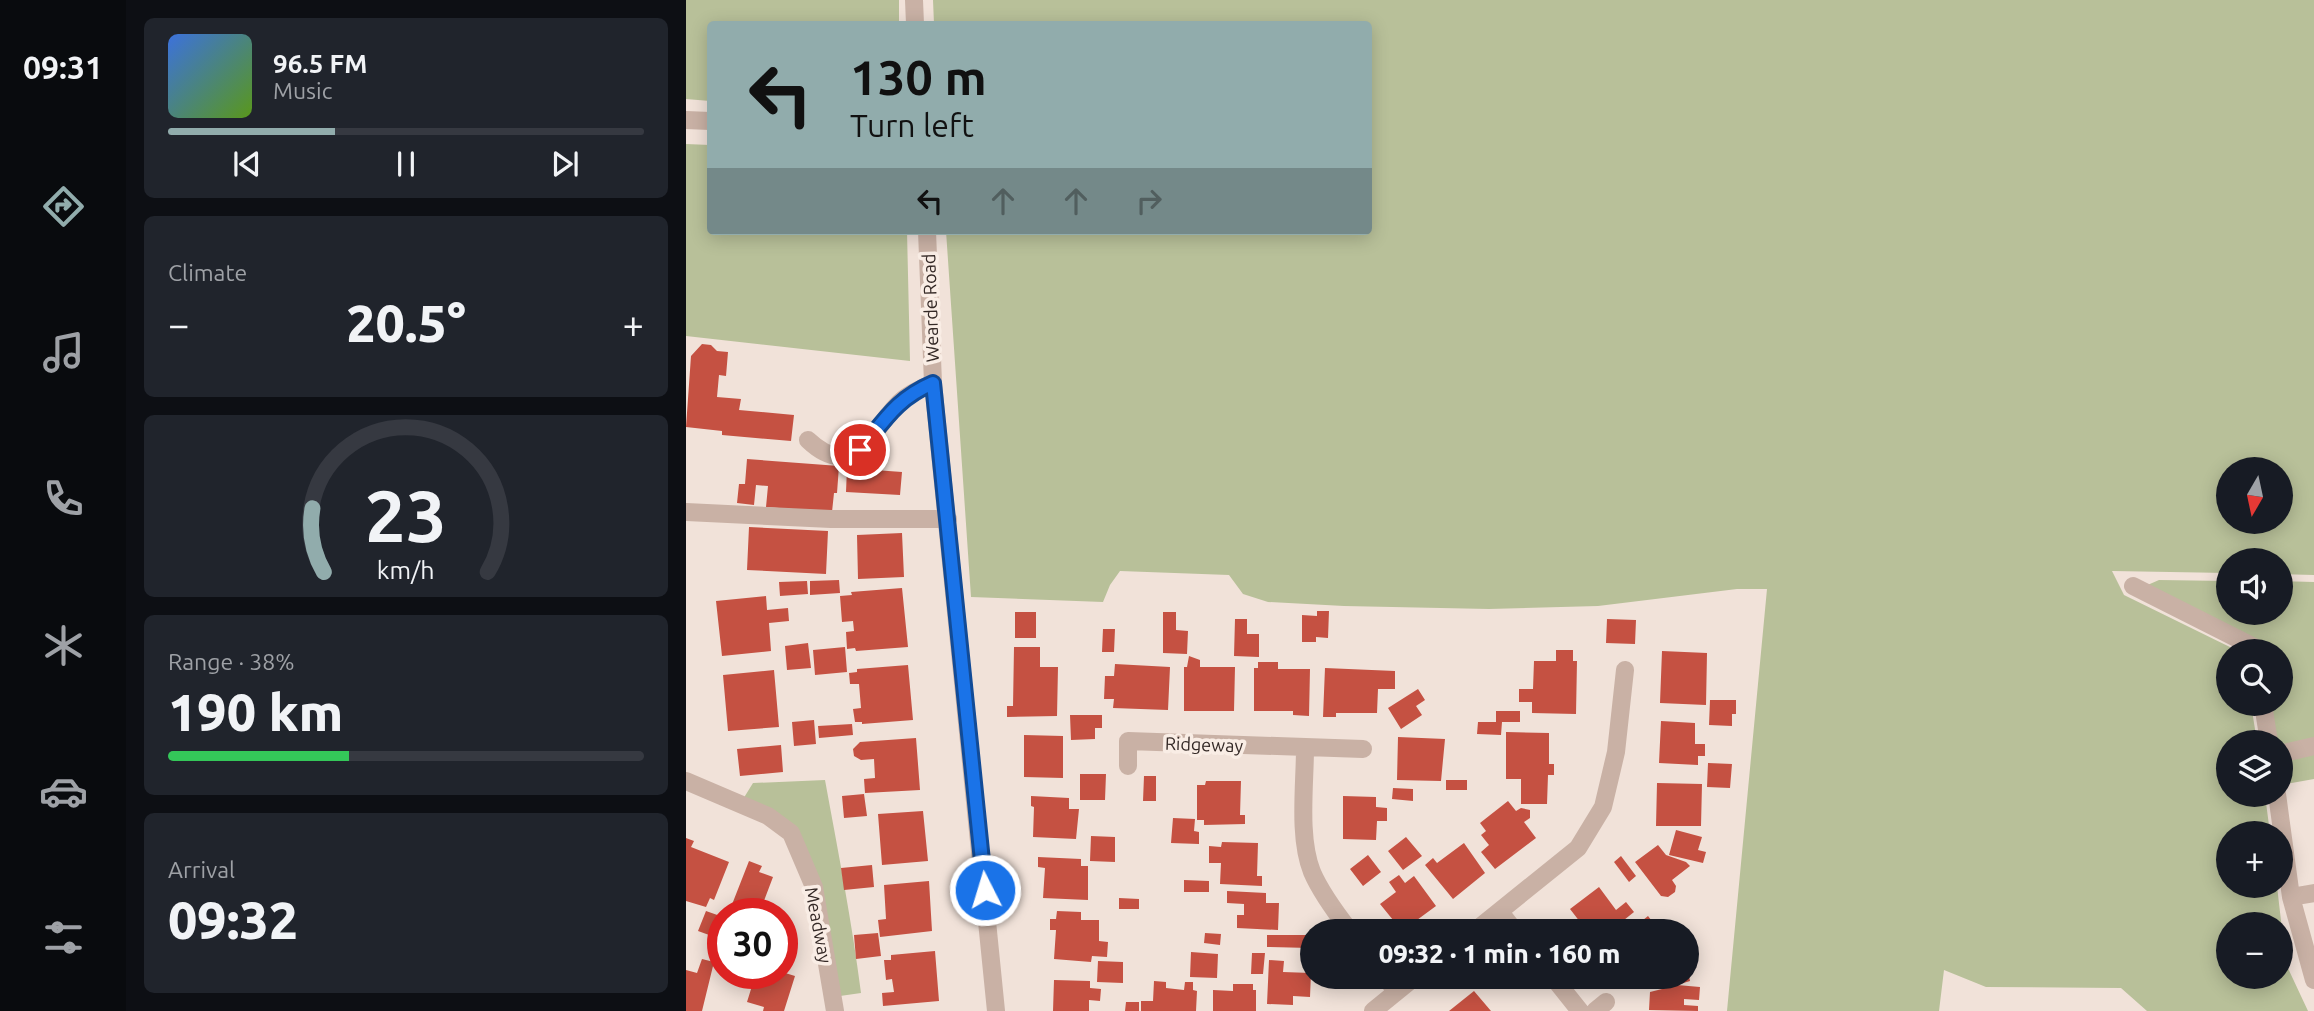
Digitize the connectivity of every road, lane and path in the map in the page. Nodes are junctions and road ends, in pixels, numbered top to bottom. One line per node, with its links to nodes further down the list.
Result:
1 (914, 0): 2 (street)
2 (915, 21)
3 (686, 120): 4 (street)
4 (707, 121)
5 (927, 235): 6 (street, Wearde Road)
6 (933, 383): 7 (street); 9 (street, Wearde Road)
7 (808, 440)
8 (686, 512): 9 (street)
9 (948, 519): 32 (street, Wearde Road)
10 (2133, 586): 11 (street)
11 (2238, 639)
12 (1625, 670): 22 (street)
13 (2314, 746): 16 (street)
14 (1306, 748): 15 (street, Ridgeway); 17 (street, Ridgeway); 23 (street)
15 (1363, 749)
16 (2293, 751)
17 (1128, 766)
18 (686, 781): 31 (street, Meadway)
19 (2314, 893): 21 (street)
20 (2291, 898): 26 (street)
21 (2293, 898)
22 (1500, 912): 24 (street); 25 (street)
23 (1342, 919)
24 (1491, 919)
25 (1506, 919)
26 (2314, 980)
27 (1394, 989): 30 (street)
28 (1400, 989): 30 (street)
29 (1562, 989): 34 (street)
30 (1396, 992): 33 (street)
31 (835, 1011)
32 (996, 1011)
33 (1373, 1011)
34 (1580, 1011)

